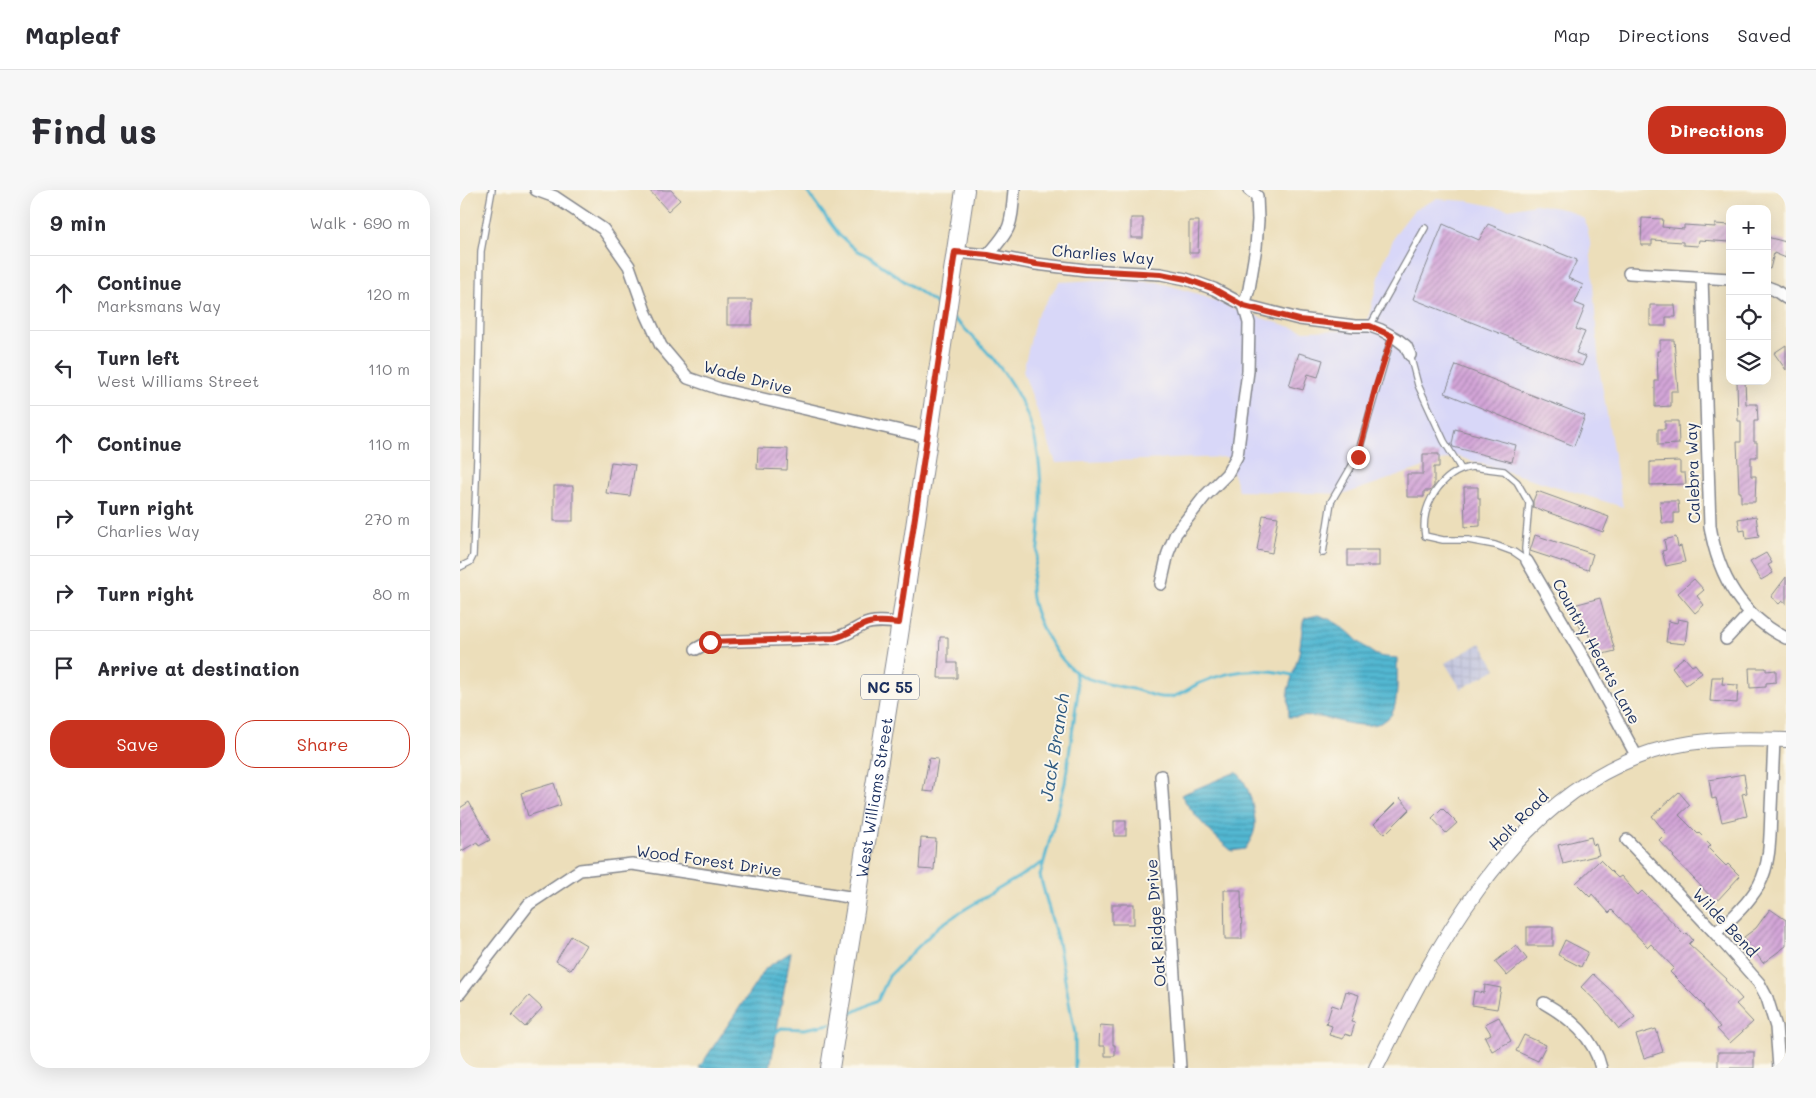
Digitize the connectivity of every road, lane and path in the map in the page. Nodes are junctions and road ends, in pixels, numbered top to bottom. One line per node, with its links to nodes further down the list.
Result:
1 (492, 190): 22 (lane)
2 (536, 190): 18 (street, Wade Drive)
3 (964, 190): 7 (main road, NC 55)
4 (1014, 190): 8 (street)
5 (1248, 190): 14 (street)
6 (1424, 228): 15 (lane)
7 (955, 252): 8 (street, Charlies Way); 18 (main road, NC 55)
8 (988, 255): 14 (street, Charlies Way)
9 (1629, 273): 10 (street)
10 (1702, 277): 11 (street); 24 (street, Calebra Way)
11 (1726, 279)
12 (1771, 288): 13 (street)
13 (1786, 298)
14 (1244, 306): 15 (street, Charlies Way); 23 (street)
15 (1370, 326): 16 (street, Charlies Way)
16 (1392, 336): 17 (street, Charlies Way); 20 (lane)
17 (1410, 355): 19 (lane)
18 (927, 437): 25 (main road, West Williams Street / NC 55)
19 (1461, 469): 21 (lane); 21 (lane)
20 (1324, 552)
21 (1527, 561): 30 (street, Country Hearts Lane)
22 (460, 567)
23 (1161, 584)
24 (1750, 613): 26 (street, Calebra Way); 27 (street)
25 (899, 623): 28 (street); 33 (main road, West Williams Street / NC 55)
26 (1786, 638)
27 (1726, 639)
28 (696, 648)
29 (1780, 740): 30 (street, Holt Road); 34 (street)
30 (1637, 757): 39 (street, Holt Road)
31 (1161, 776): 38 (street, Oak Ridge Drive)
32 (1628, 840): 34 (street, Wilde Bend)
33 (856, 898): 35 (street, Wood Forest Drive); 37 (main road, West Williams Street / NC 55)
34 (1715, 933): 41 (street, Wilde Bend)
35 (460, 993)
36 (1544, 1003): 40 (street)
37 (830, 1068)
38 (1180, 1068)
39 (1376, 1068)
40 (1601, 1068)
41 (1779, 1068)

